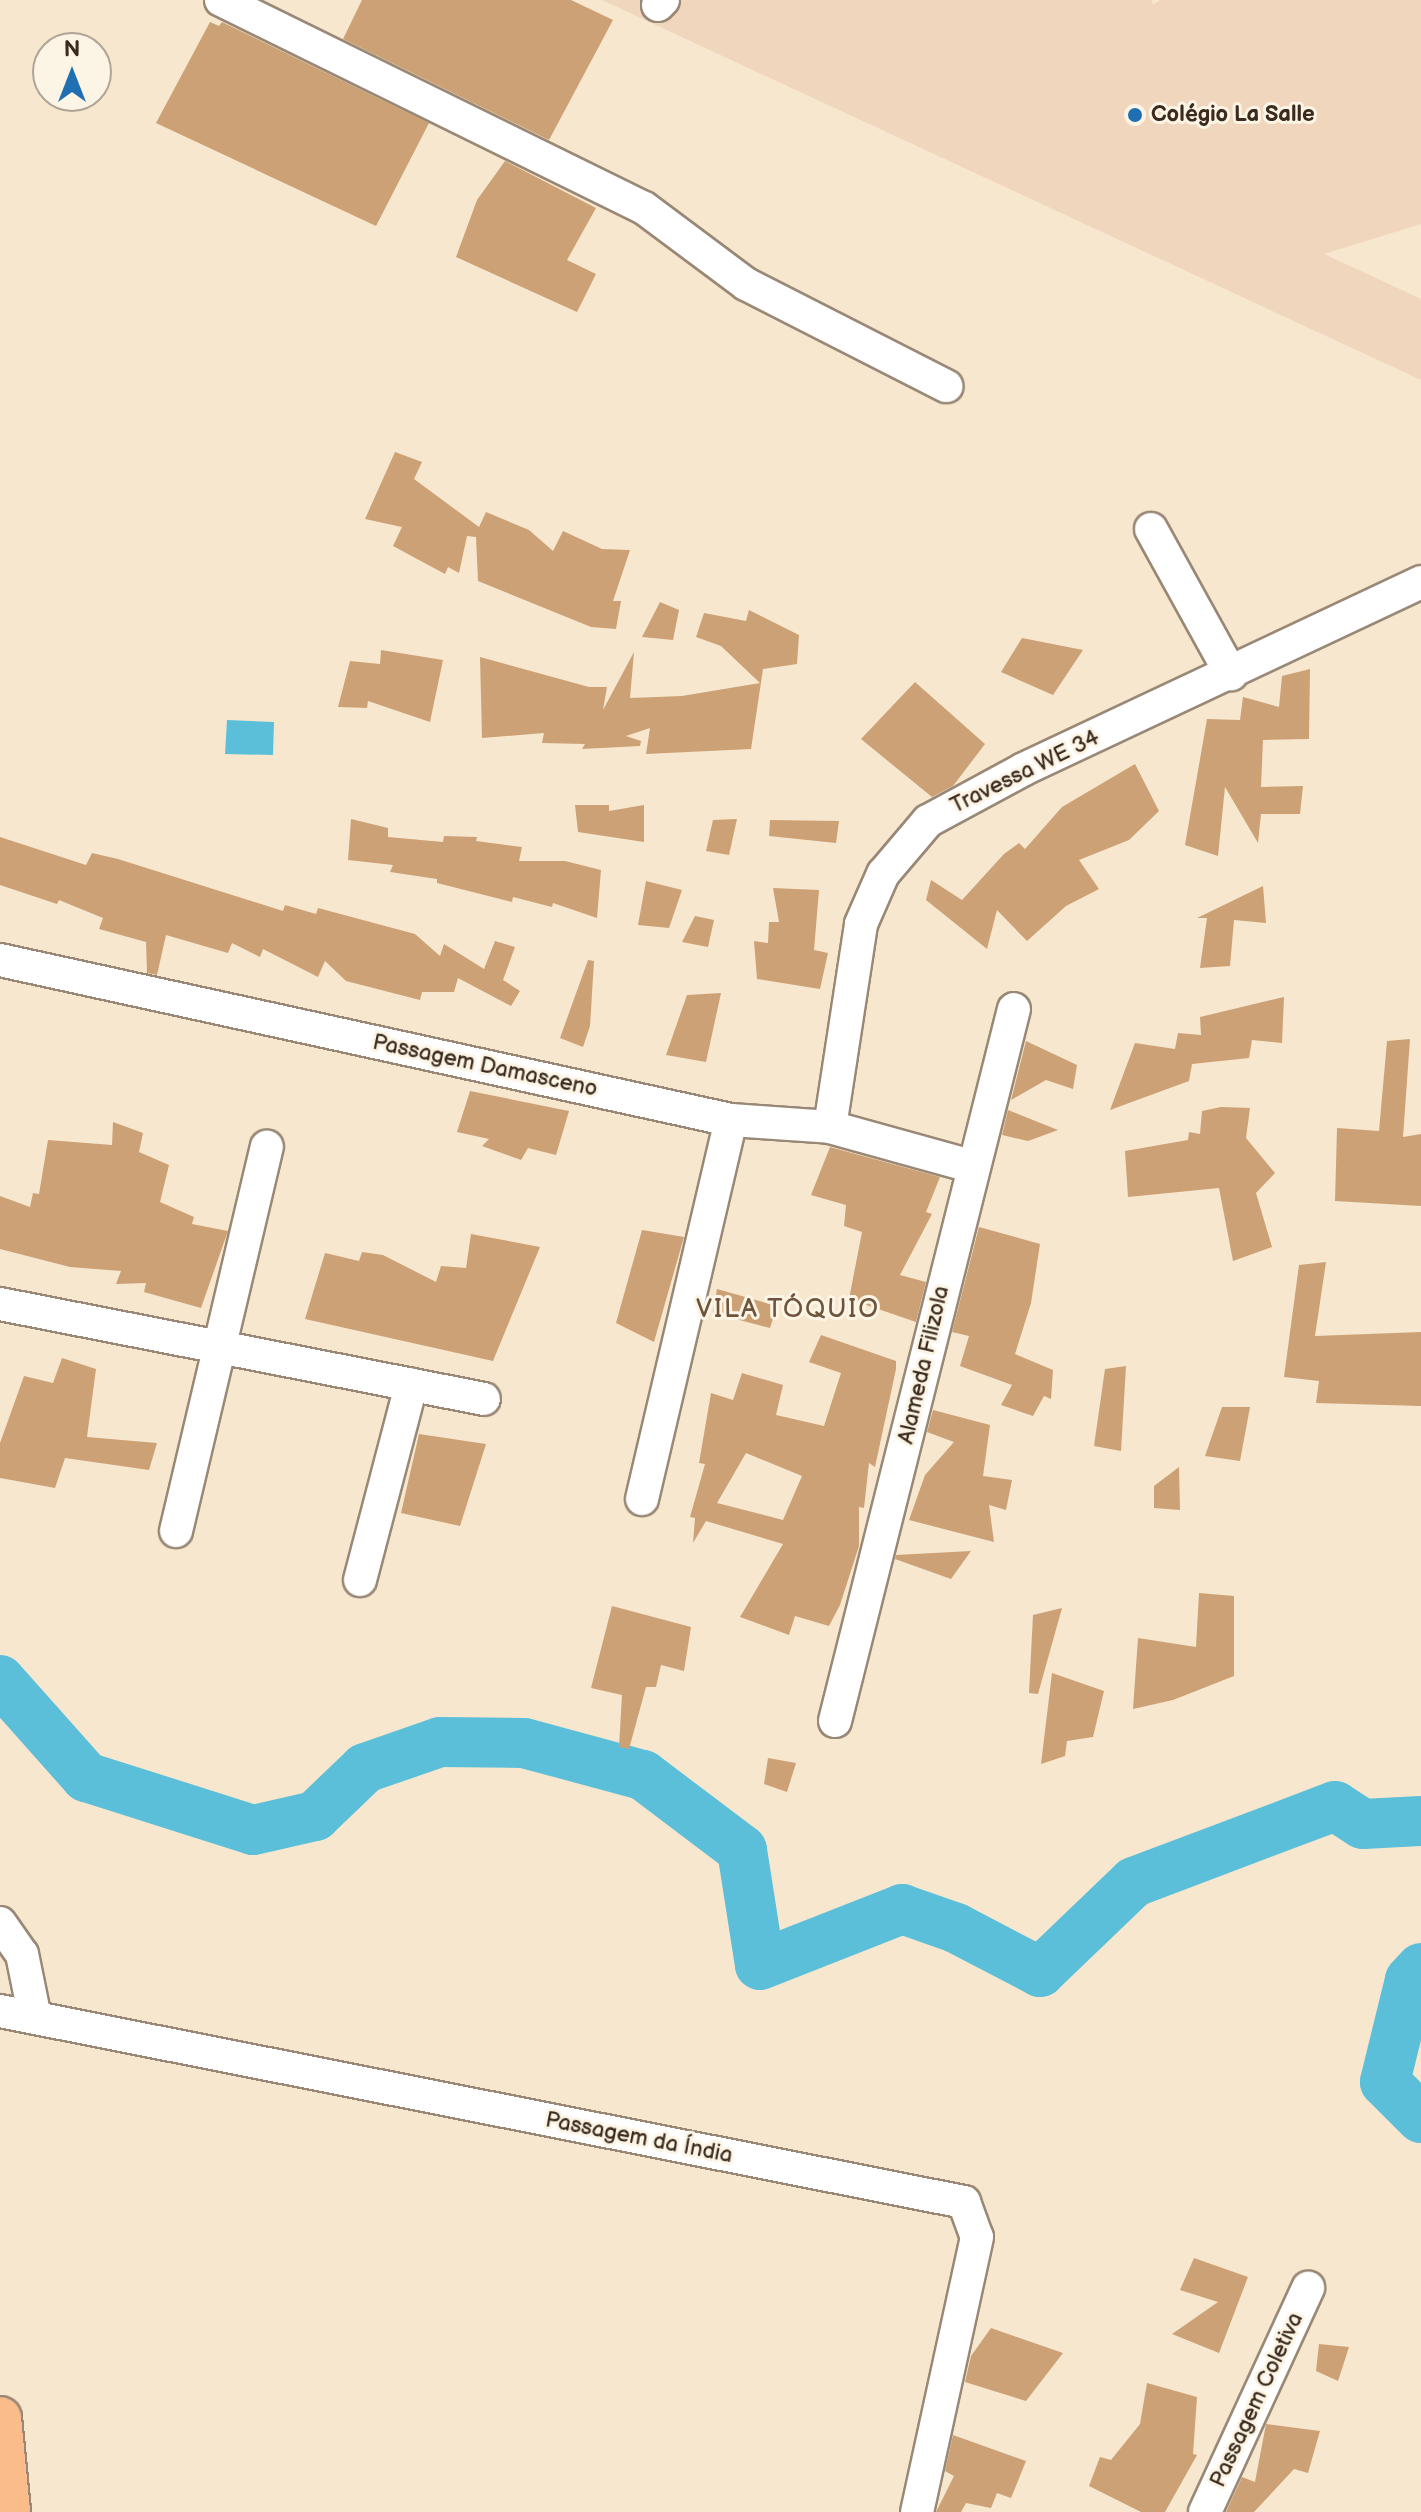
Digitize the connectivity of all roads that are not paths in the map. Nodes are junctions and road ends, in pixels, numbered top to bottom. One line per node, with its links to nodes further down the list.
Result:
1 (221, 0): 2 (street)
2 (946, 386)
3 (1151, 529): 5 (street)
4 (1421, 582): 5 (street, Travessa WE 34)
5 (1231, 674): 9 (street, Travessa WE 34)
6 (0, 960): 8 (street, Passagem Damasceno)
7 (1014, 1009): 11 (street, Alameda Filizola)
8 (731, 1120): 9 (street, Passagem Damasceno); 16 (street)
9 (830, 1127): 11 (street, Passagem Damasceno)
10 (267, 1147): 13 (street)
11 (971, 1166): 19 (street, Alameda Filizola)
12 (0, 1304): 13 (street)
13 (219, 1349): 14 (street); 17 (street)
14 (411, 1385): 15 (street); 18 (street)
15 (484, 1399)
16 (642, 1499)
17 (176, 1531)
18 (360, 1580)
19 (835, 1721)
20 (0, 1923): 22 (street)
21 (0, 2011): 22 (street, Passagem da Índia)
22 (35, 2018): 26 (street, Passagem da Índia)
23 (1308, 2288): 27 (street, Passagem Coletiva)
24 (1, 2426): 25 (main road)
25 (9, 2512)
26 (917, 2512)
27 (1205, 2512)

